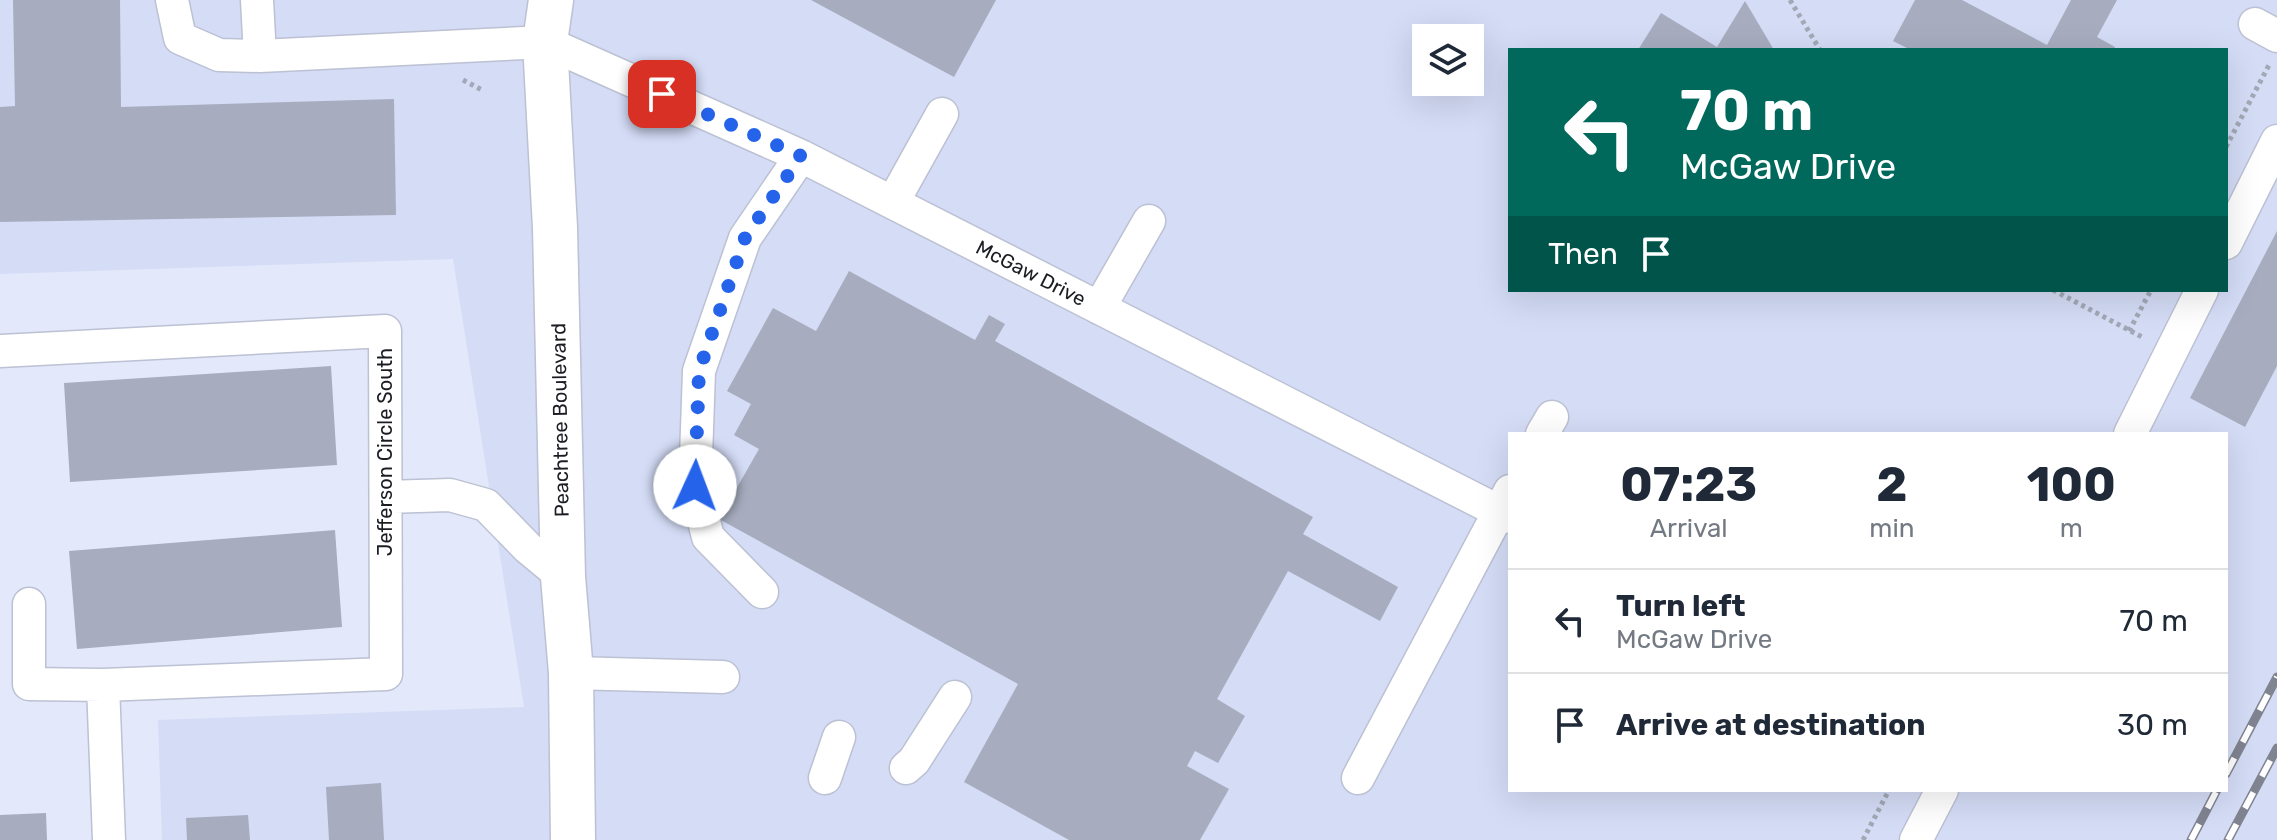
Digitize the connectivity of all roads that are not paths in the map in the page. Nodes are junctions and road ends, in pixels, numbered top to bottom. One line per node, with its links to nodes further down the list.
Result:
1 (172, 0): 4 (street)
2 (257, 0): 4 (street)
3 (548, 21): 4 (street); 7 (street, McGaw Drive); 17 (highway, Peachtree Boulevard)
4 (260, 56)
5 (942, 114): 8 (street)
6 (2277, 141): 10 (street)
7 (801, 156): 8 (street, McGaw Drive); 18 (street)
8 (893, 202): 12 (street, McGaw Drive)
9 (1149, 221): 12 (street)
10 (2228, 239)
11 (2201, 292): 14 (street)
12 (1099, 308): 16 (street, McGaw Drive)
13 (0, 351): 15 (street, Jefferson Circle South)
14 (2131, 432)
15 (386, 497): 17 (street); 22 (street, Jefferson Circle South)
16 (1506, 507): 27 (street)
17 (563, 577): 20 (highway, Peachtree Boulevard)
18 (762, 592)
19 (29, 604): 22 (street, Jefferson Circle South)
20 (571, 673): 21 (street); 30 (highway, Peachtree Boulevard)
21 (723, 677)
22 (103, 685): 29 (street)
23 (955, 697): 25 (street)
24 (839, 737): 26 (street)
25 (906, 768)
26 (825, 778)
27 (1358, 778)
28 (1941, 792): 31 (street)
29 (109, 840)
30 (573, 840)
31 (1916, 840)

